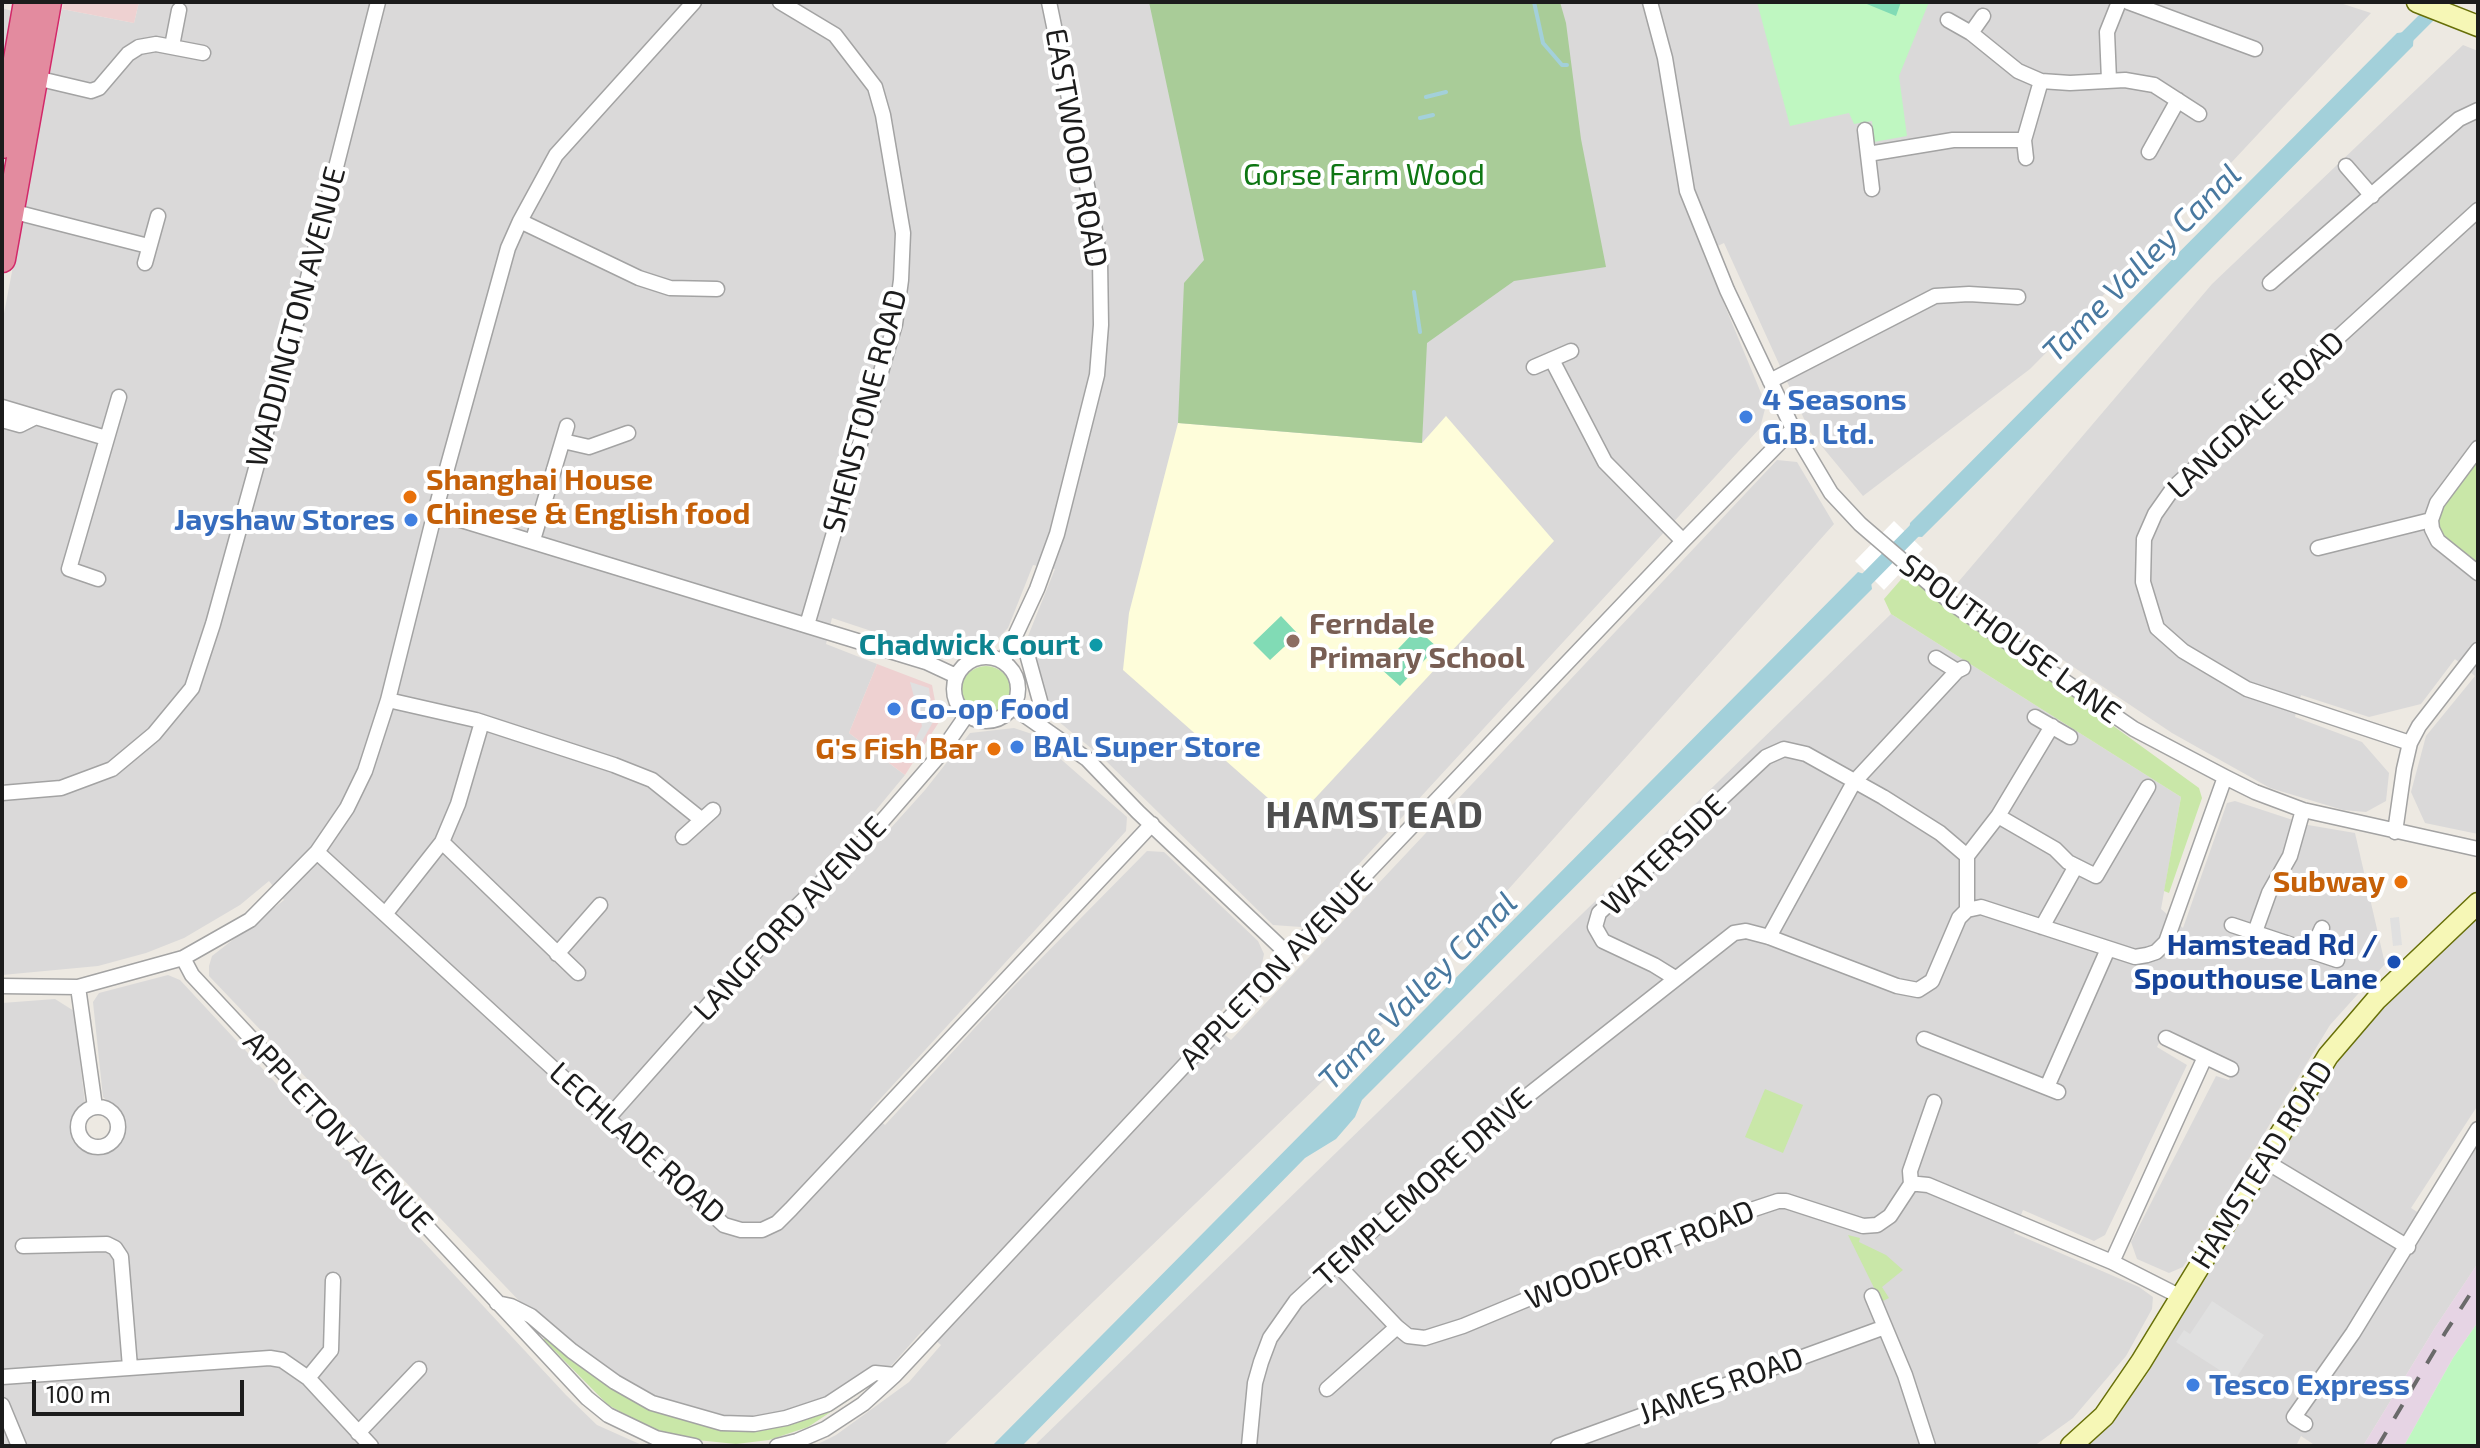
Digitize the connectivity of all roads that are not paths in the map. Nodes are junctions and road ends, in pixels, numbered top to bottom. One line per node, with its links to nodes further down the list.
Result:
1 (27, 2): 27 (highway)
2 (48, 2): 19 (highway)
3 (378, 2): 81 (street, WADDINGTON AVENUE)
4 (694, 2): 37 (street)
5 (780, 2): 63 (street, SHENSTONE ROAD)
6 (1049, 2): 67 (street, EASTWOOD ROAD)
7 (1650, 2): 47 (street, SPOUTHOUSE LANE)
8 (2119, 2): 20 (street)
9 (2128, 2): 17 (street)
10 (2417, 2): 14 (main road)
11 (179, 10): 16 (street)
12 (1983, 16): 15 (street)
13 (1948, 20): 15 (street)
14 (2478, 26)
15 (1971, 33): 21 (street)
16 (172, 46): 18 (street); 19 (street)
17 (2255, 49)
18 (203, 53)
19 (36, 78): 35 (highway)
20 (2109, 80): 21 (street); 22 (street)
21 (2041, 81): 26 (street)
22 (2178, 100): 24 (street); 28 (street)
23 (2478, 110): 33 (street)
24 (2199, 114)
25 (1865, 130): 29 (street)
26 (2024, 140): 29 (street); 30 (street)
27 (2, 145)
28 (2149, 152)
29 (1868, 154): 32 (street)
30 (2026, 158)
31 (2346, 166): 33 (street)
32 (1872, 189)
33 (2372, 196): 41 (street)
34 (2478, 210): 77 (street, LANGDALE ROAD)
35 (11, 211): 38 (street); 39 (highway)
36 (158, 216): 38 (street)
37 (520, 221): 42 (street); 56 (street)
38 (148, 246): 40 (street)
39 (2, 259)
40 (145, 263)
41 (2279, 281)
42 (717, 289)
43 (2018, 297): 47 (street)
44 (1571, 351): 45 (street)
45 (1552, 360): 46 (street); 59 (street)
46 (1534, 367)
47 (1770, 381): 52 (street, SPOUTHOUSE LANE)
48 (119, 397): 54 (street)
49 (2, 407): 50 (street)
50 (34, 418): 51 (street); 54 (street)
51 (2, 420)
52 (1793, 429): 59 (street, APPLETON AVENUE); 78 (street, SPOUTHOUSE LANE)
53 (628, 433): 58 (street)
54 (106, 438): 62 (street)
55 (2478, 448): 57 (street)
56 (435, 512): 58 (street); 69 (street)
57 (2431, 520): 60 (street); 61 (street)
58 (533, 540): 63 (street)
59 (1683, 541): 104 (street, APPLETON AVENUE)
60 (2318, 548)
61 (2478, 573)
62 (98, 579)
63 (807, 625): 68 (street)
64 (2478, 650): 77 (street)
65 (1027, 654): 73 (street)
66 (1936, 658): 79 (street)
67 (1003, 662): 68 (street); 70 (street)
68 (956, 676): 71 (street)
69 (388, 700): 74 (street); 89 (street)
70 (1013, 707): 71 (street); 73 (street)
71 (966, 716): 117 (street, LANGFORD AVENUE)
72 (2035, 717): 75 (street)
73 (1035, 721): 84 (street)
74 (482, 722): 86 (street); 87 (street)
75 (2052, 726): 76 (street); 83 (street)
76 (2070, 737)
77 (2410, 743): 85 (street)
78 (2225, 777): 82 (street, SPOUTHOUSE LANE); 101 (street)
79 (1854, 782): 90 (street); 100 (street); 108 (street, WATERSIDE)
80 (2148, 787): 91 (street)
81 (2, 793)
82 (2303, 810): 85 (street, SPOUTHOUSE LANE); 99 (street)
83 (1998, 816): 90 (street); 91 (street)
84 (1152, 824): 104 (street); 117 (street, LECHLADE ROAD)
85 (2395, 832): 88 (street, SPOUTHOUSE LANE)
86 (683, 837)
87 (442, 842): 95 (street); 103 (street)
88 (2478, 849)
89 (317, 852): 95 (street, LECHLADE ROAD); 105 (street)
90 (1967, 856): 94 (street)
91 (2076, 866): 97 (street)
92 (2478, 903): 119 (main road, HAMSTEAD ROAD)
93 (600, 905): 103 (street)
94 (1967, 910): 97 (street); 100 (street, TEMPLEMORE DRIVE)
95 (386, 913): 117 (street, LECHLADE ROAD)
96 (2232, 925): 99 (street)
97 (2042, 927): 101 (street)
98 (2322, 928): 102 (street)
99 (2255, 932): 102 (street)
100 (1769, 937): 108 (street, TEMPLEMORE DRIVE)
101 (2108, 949): 112 (street)
102 (2312, 950): 106 (street)
103 (557, 954): 107 (street)
104 (1290, 956): 133 (street, APPLETON AVENUE)
105 (183, 958): 110 (street); 128 (street, APPLETON AVENUE)
106 (2337, 960)
107 (578, 973)
108 (1675, 978): 124 (street, TEMPLEMORE DRIVE)
109 (2, 986): 110 (street)
110 (78, 987): 116 (street)
111 (2166, 1038): 113 (street)
112 (1924, 1039)
113 (2205, 1057): 114 (street); 123 (street)
114 (2231, 1069)
115 (1934, 1102): 120 (street)
116 (95, 1107)
117 (608, 1118)
118 (2478, 1129): 122 (street)
119 (2265, 1161): 122 (street); 127 (main road, HAMSTEAD ROAD)
120 (1911, 1184): 123 (street); 129 (street, WOODFORT ROAD)
121 (23, 1246): 131 (street)
122 (2408, 1247): 138 (street)
123 (2112, 1262): 127 (street)
124 (1336, 1263): 129 (street); 144 (street, TEMPLEMORE DRIVE)
125 (333, 1280): 135 (street)
126 (1872, 1296): 130 (street)
127 (2179, 1296): 147 (main road, HAMSTEAD ROAD)
128 (496, 1303): 133 (street, APPLETON AVENUE); 142 (street, APPLETON AVENUE)
129 (1397, 1327): 136 (street)
130 (1885, 1327): 145 (street, JAMES ROAD); 146 (street)
131 (130, 1367): 134 (street); 135 (street)
132 (419, 1369): 139 (street)
133 (895, 1375): 143 (street, APPLETON AVENUE)
134 (2, 1377)
135 (308, 1378): 139 (street)
136 (1327, 1389)
137 (2, 1405): 140 (street)
138 (2305, 1424)
139 (358, 1433): 141 (street)
140 (19, 1446)
141 (371, 1446)
142 (695, 1446)
143 (777, 1446)
144 (1249, 1446)
145 (1558, 1446)
146 (1928, 1446)
147 (2071, 1446)

